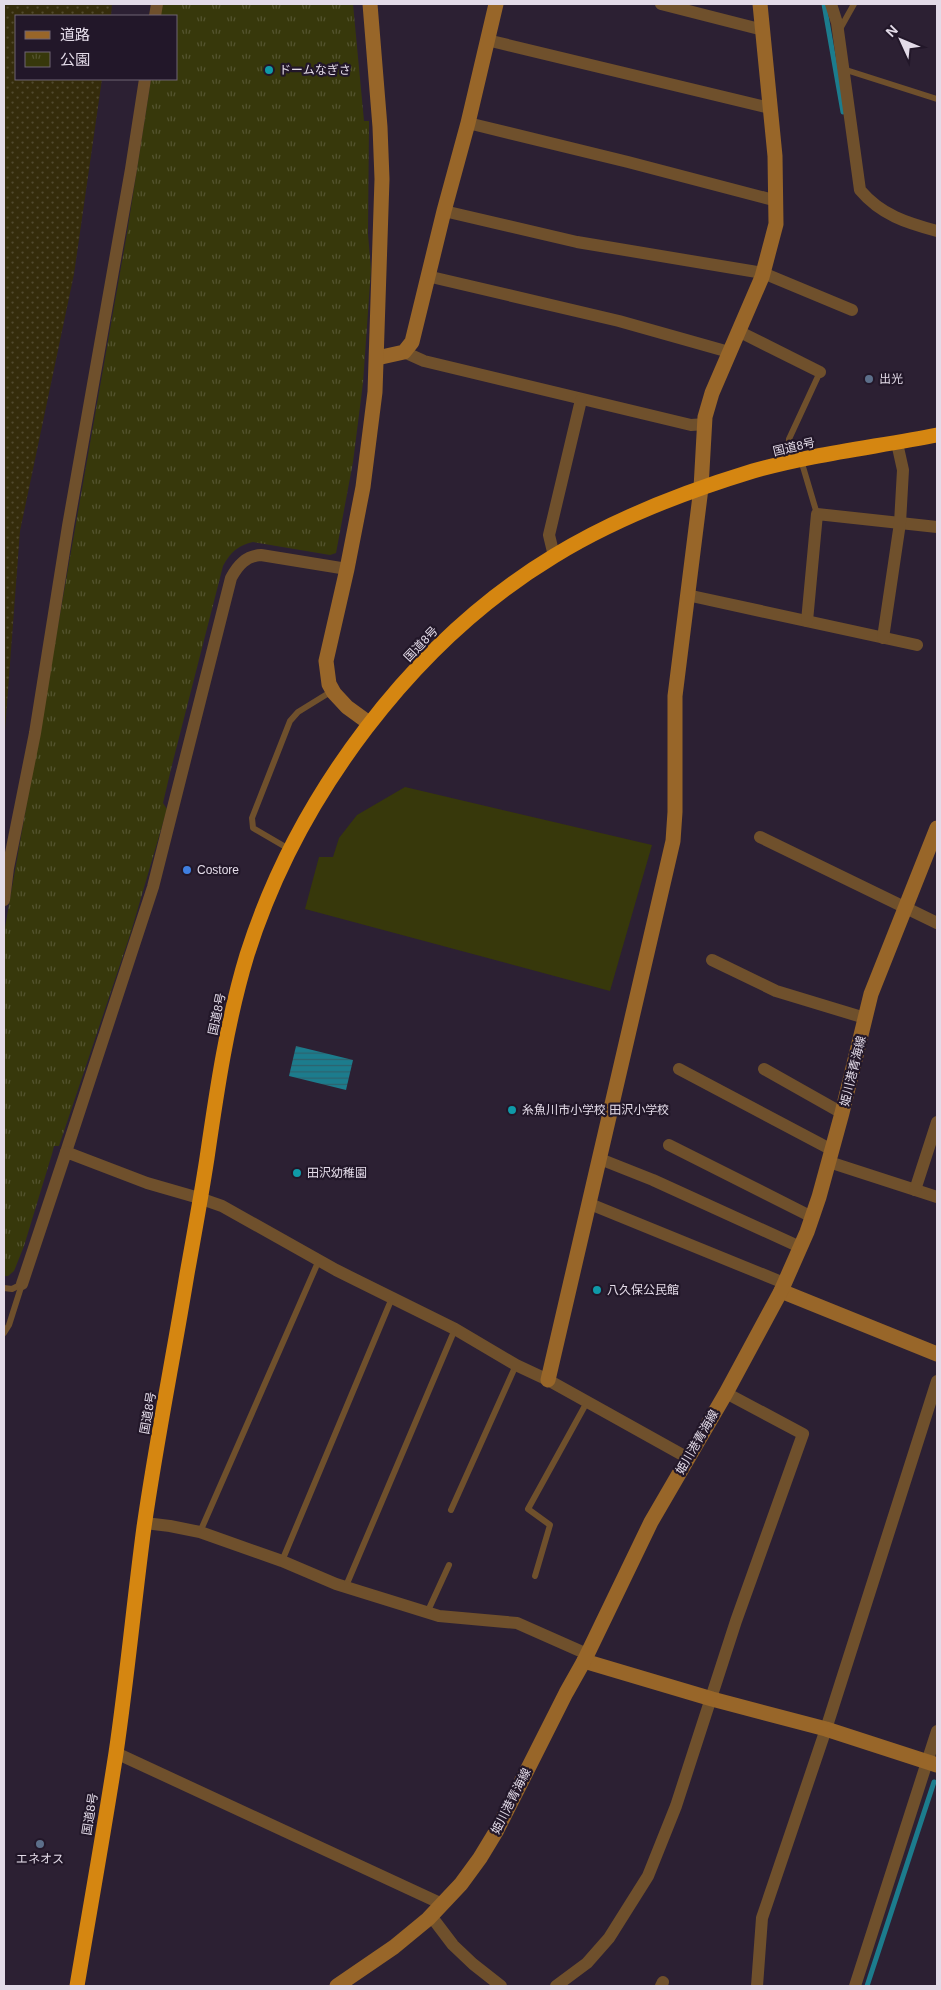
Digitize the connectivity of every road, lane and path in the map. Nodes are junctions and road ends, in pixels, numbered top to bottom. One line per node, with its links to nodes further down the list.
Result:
1 (370, 4): 24 (street)
2 (496, 4): 9 (street)
3 (661, 4): 7 (street)
4 (760, 4): 7 (street)
5 (831, 4): 8 (street)
6 (854, 4): 8 (lane)
7 (763, 30): 13 (street)
8 (838, 32): 10 (street)
9 (488, 40): 13 (street); 14 (street)
10 (843, 69): 12 (lane); 17 (street)
11 (146, 80): 46 (street)
12 (937, 99)
13 (770, 108): 15 (street)
14 (468, 123): 15 (street); 16 (street)
15 (777, 201): 18 (street)
16 (444, 211): 18 (street); 19 (street)
17 (937, 231)
18 (764, 273): 20 (street); 21 (street)
19 (427, 276): 22 (street); 23 (street)
20 (852, 310)
21 (738, 331): 23 (street); 25 (street)
22 (404, 352): 24 (street); 26 (street)
23 (729, 352): 27 (street)
24 (377, 358): 36 (street)
25 (820, 372): 30 (lane)
26 (582, 400): 27 (street); 35 (street)
27 (705, 424): 31 (street)
28 (937, 435): 29 (highway, 国道8号)
29 (897, 443): 30 (highway, 国道8号); 33 (street)
30 (794, 462): 31 (highway, 国道8号); 32 (lane)
31 (701, 488): 35 (highway, 国道8号); 37 (street)
32 (817, 514): 33 (street); 38 (street)
33 (900, 523): 34 (street); 39 (street)
34 (937, 527)
35 (554, 556): 42 (highway, 国道8号)
36 (347, 569): 41 (street); 56 (street)
37 (687, 595): 38 (street); 58 (street)
38 (807, 621): 39 (street)
39 (882, 638): 40 (street)
40 (917, 645)
41 (332, 691): 42 (street); 45 (lane)
42 (369, 723): 45 (highway, 国道8号)
43 (937, 828): 47 (street, 姫川港青海線)
44 (760, 837): 47 (street)
45 (289, 849): 61 (highway, 国道8号)
46 (4, 900)
47 (904, 908): 48 (street); 50 (street, 姫川港青海線)
48 (937, 923)
49 (712, 960): 50 (street)
50 (865, 1018): 53 (street, 姫川港青海線)
51 (679, 1069): 57 (street)
52 (764, 1069): 53 (street)
53 (842, 1113): 57 (street, 姫川港青海線)
54 (937, 1122): 59 (street)
55 (669, 1145): 63 (street)
56 (66, 1152): 61 (street); 66 (street)
57 (831, 1156): 59 (street); 63 (street, 姫川港青海線)
58 (600, 1159): 62 (street); 64 (street)
59 (915, 1190): 60 (street)
60 (937, 1197)
61 (200, 1198): 65 (street); 80 (highway, 国道8号)
62 (590, 1204): 67 (street); 74 (street)
63 (812, 1217): 64 (street, 姫川港青海線)
64 (800, 1247): 67 (street, 姫川港青海線)
65 (319, 1260): 69 (street); 81 (lane)
66 (22, 1284): 68 (lane); 71 (lane)
67 (782, 1287): 72 (street); 76 (street, 姫川港青海線)
68 (4, 1288)
69 (392, 1298): 70 (street); 82 (lane)
70 (455, 1329): 73 (street); 85 (lane)
71 (4, 1333)
72 (937, 1354)
73 (516, 1365): 74 (street); 79 (lane)
74 (548, 1380): 77 (street)
75 (937, 1381): 89 (street)
76 (726, 1393): 78 (street, 姫川港青海線); 88 (street)
77 (588, 1402): 78 (street); 84 (lane)
78 (688, 1458): 87 (street, 姫川港青海線)
79 (451, 1510)
80 (145, 1523): 81 (street); 91 (highway, 国道8号)
81 (200, 1532): 82 (street)
82 (282, 1561): 85 (street)
83 (449, 1565): 86 (lane)
84 (535, 1576)
85 (346, 1586): 86 (street)
86 (427, 1613): 87 (street)
87 (586, 1657): 88 (street); 93 (street, 姫川港青海線)
88 (712, 1699): 89 (street); 98 (street)
89 (826, 1729): 92 (street); 99 (street)
90 (937, 1732): 92 (street)
91 (116, 1753): 93 (street); 95 (highway, 国道8号)
92 (932, 1764): 100 (street)
93 (442, 1904): 94 (street, 姫川港青海線)
94 (430, 1916): 96 (street, 姫川港青海線); 97 (street)
95 (77, 1986)
96 (337, 1986)
97 (501, 1986)
98 (556, 1986)
99 (757, 1986)
100 (856, 1986)

